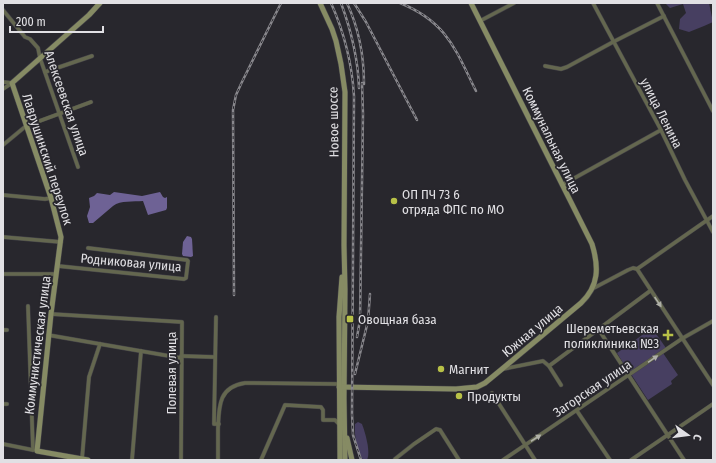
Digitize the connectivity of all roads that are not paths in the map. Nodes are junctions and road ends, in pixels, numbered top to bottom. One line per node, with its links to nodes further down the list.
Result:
1 (100, 3): 12 (street)
2 (320, 3): 56 (street, Новое шоссе)
3 (471, 3): 9 (street, Коммунальная улица)
4 (514, 3): 9 (street)
5 (593, 3): 10 (street, улица Ленина)
6 (658, 3): 8 (street)
7 (3, 10): 12 (street, Алексеевская улица)
8 (664, 16): 10 (street); 19 (street)
9 (480, 21): 25 (street, Коммунальная улица)
10 (613, 42): 13 (street); 22 (street, улица Ленина)
11 (92, 56): 14 (street)
12 (40, 58): 14 (street, Алексеевская улица); 16 (street)
13 (544, 66)
14 (45, 72): 20 (street, Алексеевская улица)
15 (3, 82): 16 (street)
16 (12, 82): 17 (street); 21 (street, Лаврушинский переулок)
17 (3, 89)
18 (91, 102): 20 (street)
19 (713, 110)
20 (59, 114): 21 (street); 24 (street, Алексеевская улица)
21 (26, 126): 23 (street); 27 (street, Лаврушинский переулок)
22 (661, 130): 25 (street); 29 (street, улица Ленина)
23 (3, 145)
24 (78, 168)
25 (562, 185): 38 (street, Коммунальная улица)
26 (3, 195): 27 (street)
27 (51, 198): 32 (street, Лаврушинский переулок)
28 (713, 216): 29 (street)
29 (706, 220): 30 (street, улица Ленина); 35 (street)
30 (713, 232)
31 (3, 237): 32 (street)
32 (62, 242): 34 (street, Коммунистическая улица)
33 (88, 248): 34 (street, Родниковая улица)
34 (58, 266): 37 (street, Коммунистическая улица)
35 (637, 269): 38 (street); 39 (street)
36 (3, 274): 37 (street)
37 (56, 274): 41 (street, Коммунистическая улица)
38 (592, 289): 52 (street, Южная улица)
39 (650, 291): 44 (street); 46 (street, one-way to 46)
40 (28, 306): 67 (street, Коммунистическая улица)
41 (51, 314): 45 (street, Коммунистическая улица); 49 (street, Полевая улица)
42 (216, 317): 50 (street)
43 (713, 321): 46 (street, Загорская улица)
44 (599, 330): 51 (street); 53 (street)
45 (48, 335): 47 (street); 67 (street, Коммунистическая улица)
46 (683, 338): 53 (street, Загорская улица, one-way to 46); 55 (street)
47 (100, 344): 48 (street); 68 (street)
48 (141, 351): 49 (street); 71 (street)
49 (181, 357): 50 (street); 72 (street, Полевая улица)
50 (214, 357): 58 (street)
51 (549, 366): 52 (street); 54 (street)
52 (502, 369): 56 (street, Южная улица)
53 (629, 374): 61 (street, Загорская улица); 64 (street)
54 (561, 385)
55 (713, 385)
56 (341, 386): 62 (street, Новое шоссе); 63 (street)
57 (492, 393): 66 (street)
58 (214, 395): 59 (street); 63 (street)
59 (219, 396)
60 (713, 404): 64 (street)
61 (577, 411): 66 (street, Загорская улица, one-way to 61); 81 (street)
62 (339, 419): 74 (street); 75 (street, Новое шоссе); 76 (street, Новое шоссе); 77 (street)
63 (218, 424): 73 (street)
64 (668, 435): 82 (street); 83 (street)
65 (3, 444): 67 (street)
66 (525, 445): 79 (street, Загорская улица); 80 (street)
67 (35, 450): 68 (street)
68 (82, 459): 70 (street)
69 (394, 459): 78 (street)
70 (88, 460)
71 (132, 460)
72 (181, 460)
73 (218, 460)
74 (261, 460)
75 (340, 460)
76 (345, 460)
77 (352, 460)
78 (459, 460)
79 (503, 460)
80 (535, 460)
81 (610, 460)
82 (631, 460)
83 (684, 460)

